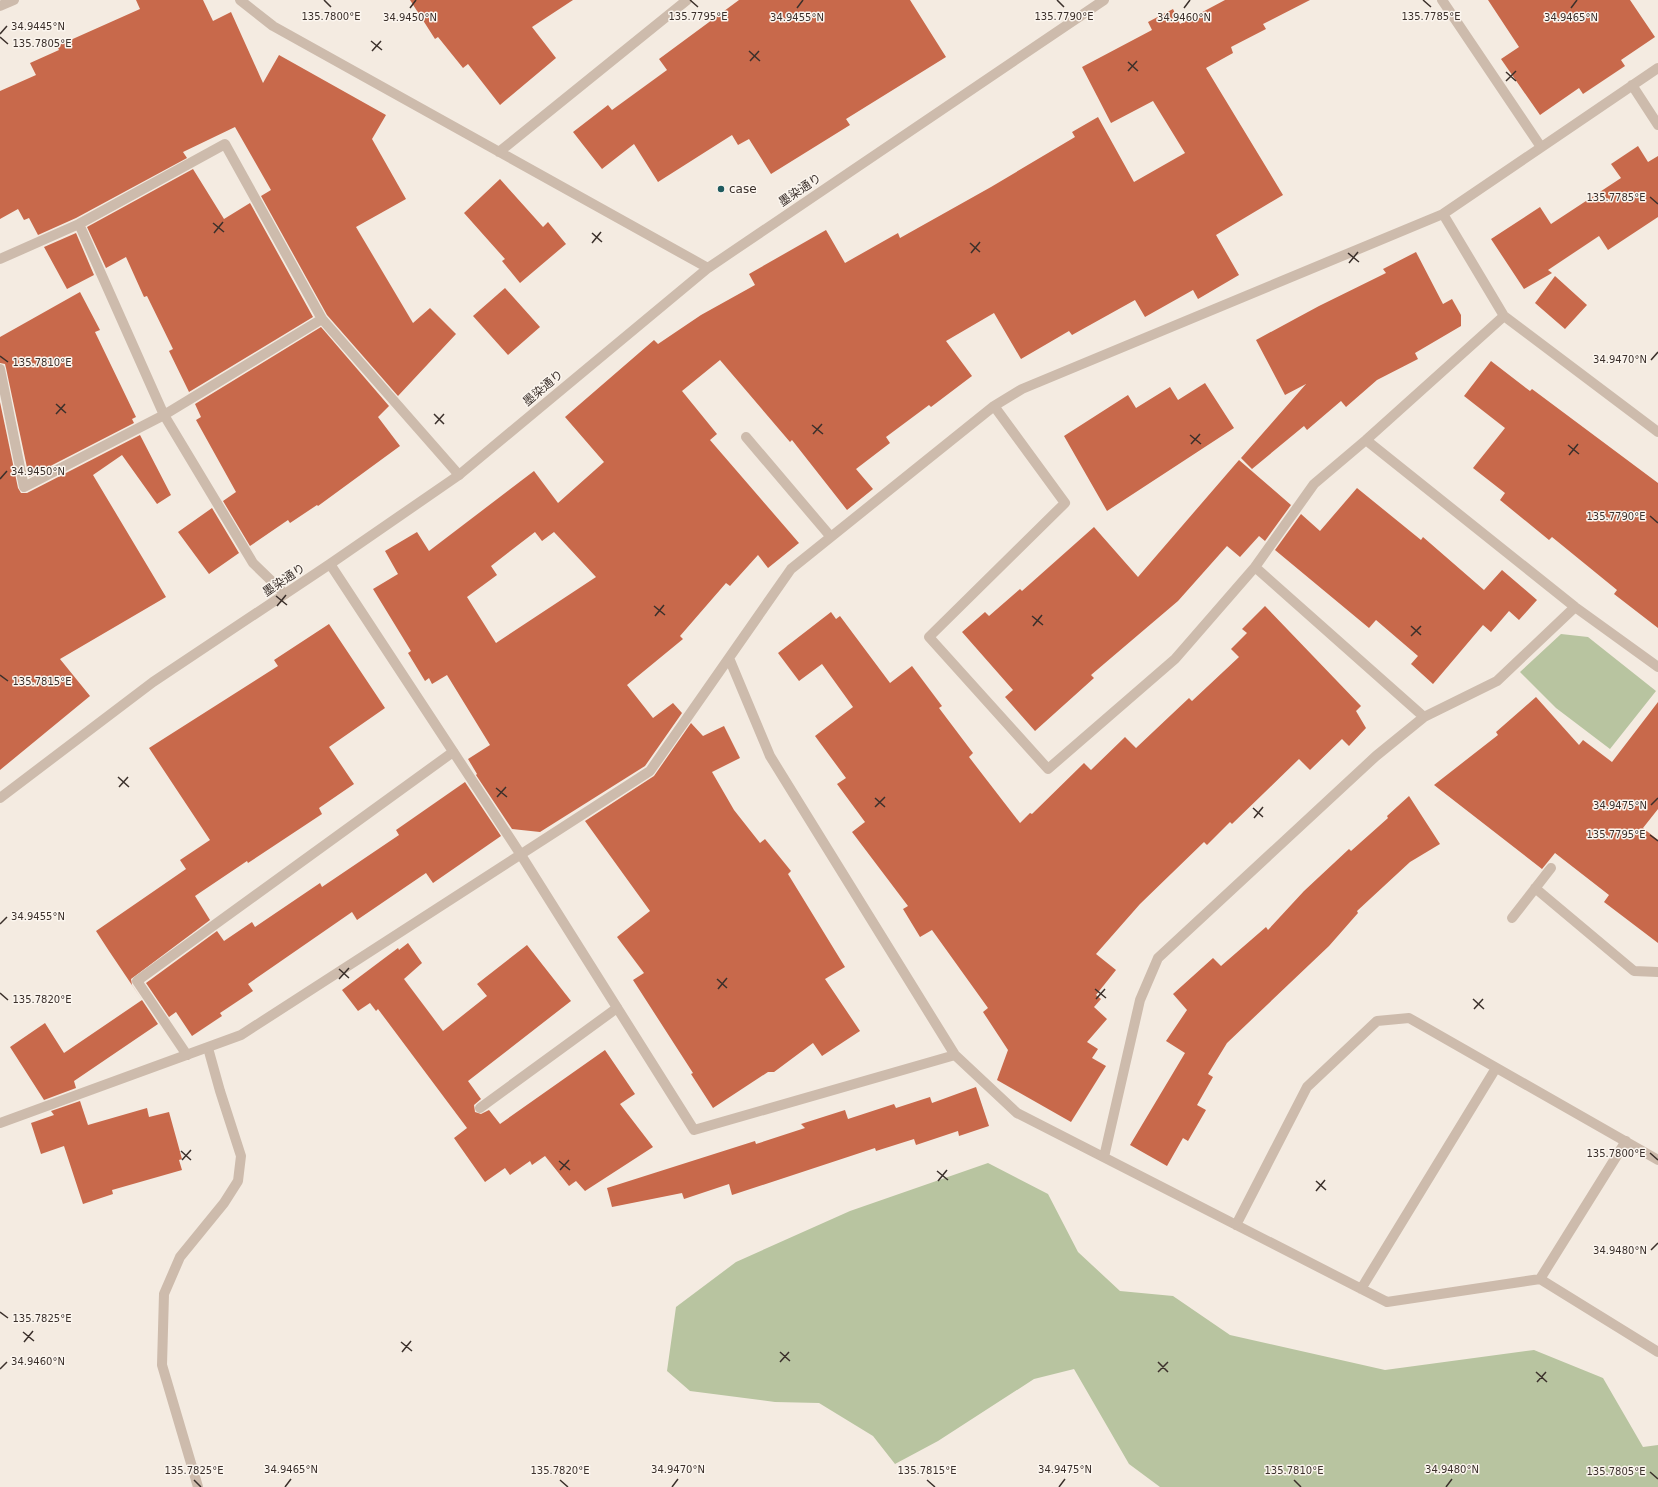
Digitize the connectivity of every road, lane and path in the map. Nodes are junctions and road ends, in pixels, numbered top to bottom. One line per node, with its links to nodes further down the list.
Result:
1 (14, 0): 6 (street)
2 (240, 0): 11 (street)
3 (687, 0): 11 (street)
4 (1104, 0): 15 (street, 墨染通り)
5 (1442, 0): 10 (street)
6 (0, 6)
7 (1658, 68): 8 (street)
8 (1632, 85): 9 (street); 10 (street)
9 (1658, 125)
10 (1541, 147): 12 (street)
11 (499, 152): 15 (street)
12 (1443, 214): 16 (street); 19 (street)
13 (79, 224): 14 (street); 17 (street); 20 (street)
14 (0, 259)
15 (708, 268): 24 (street, 墨染通り)
16 (1504, 316): 21 (street); 23 (street)
17 (322, 318): 20 (street); 24 (street)
18 (0, 369): 20 (street)
19 (994, 406): 25 (street); 27 (street)
20 (164, 415): 28 (street)
21 (1658, 432)
22 (746, 437): 25 (street)
23 (1366, 440): 27 (street); 29 (street)
24 (459, 475): 26 (street, 墨染通り)
25 (831, 537): 30 (street)
26 (330, 564): 28 (street, 墨染通り); 33 (street)
27 (1255, 567): 32 (street)
28 (285, 594): 34 (street, 墨染通り)
29 (1575, 607): 31 (street); 32 (street)
30 (729, 658): 35 (street); 43 (street)
31 (1658, 667)
32 (1424, 717): 48 (street)
33 (453, 752): 35 (street); 42 (street)
34 (0, 798)
35 (521, 855): 40 (street); 41 (street)
36 (1551, 868): 37 (street)
37 (1535, 888): 38 (street); 39 (street)
38 (1512, 918)
39 (1658, 972)
40 (618, 1008): 43 (street); 45 (street)
41 (208, 1048): 42 (street); 54 (street)
42 (187, 1055): 46 (street)
43 (956, 1055): 48 (street)
44 (1496, 1068): 47 (street); 50 (street); 52 (street)
45 (480, 1108)
46 (0, 1123)
47 (1626, 1141): 49 (street); 51 (street)
48 (1104, 1157): 50 (street)
49 (1658, 1160)
50 (1236, 1225): 52 (street)
51 (1540, 1279): 52 (street); 53 (street)
52 (1361, 1289)
53 (1658, 1352)
54 (198, 1487)

